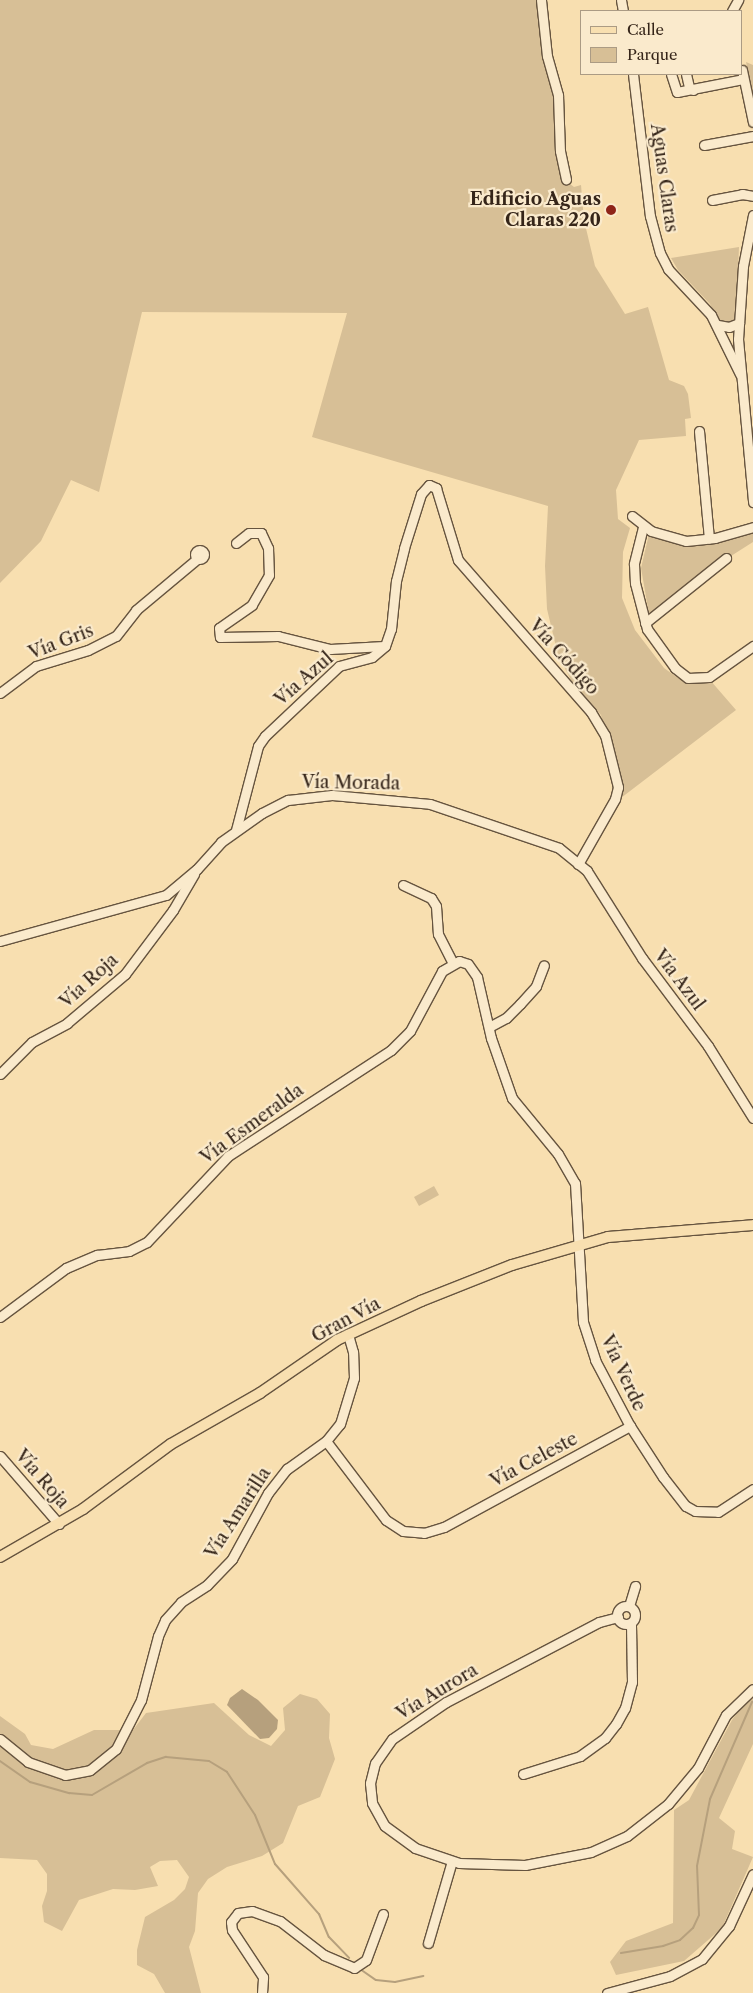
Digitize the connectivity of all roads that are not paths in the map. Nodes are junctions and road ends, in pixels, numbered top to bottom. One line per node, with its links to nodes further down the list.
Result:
1 (541, 0): 10 (street)
2 (633, 75): 15 (street, Aguas Claras)
3 (671, 75): 6 (street)
4 (686, 75): 6 (street)
5 (743, 75): 6 (street); 7 (street)
6 (693, 90)
7 (753, 122)
8 (753, 136): 9 (street)
9 (704, 145)
10 (566, 179)
11 (753, 196): 12 (street)
12 (712, 200)
13 (753, 215): 14 (street)
14 (739, 323): 15 (street); 16 (street)
15 (718, 325): 16 (street, Aguas Claras)
16 (740, 374): 18 (street)
17 (699, 431): 22 (street)
18 (753, 502)
19 (632, 516): 20 (street)
20 (643, 527): 22 (street); 26 (street)
21 (753, 527): 22 (street)
22 (709, 539)
23 (236, 543): 27 (street)
24 (726, 558): 26 (street)
25 (197, 559): 29 (street, Vía Gris)
26 (645, 624): 28 (street)
27 (385, 646): 30 (street, Vía Azul); 31 (street, Vía Código)
28 (753, 646)
29 (0, 692)
30 (236, 830): 31 (street, Vía Morada); 32 (street, Vía Morada)
31 (578, 864): 39 (street, Vía Azul)
32 (197, 870): 34 (street, Vía Morada); 38 (street, Vía Roja)
33 (403, 885): 35 (street)
34 (0, 941)
35 (452, 962): 37 (street); 42 (street, Vía Esmeralda)
36 (544, 965): 37 (street)
37 (489, 1027): 41 (street)
38 (0, 1074)
39 (753, 1118)
40 (753, 1225): 41 (main road, Gran Vía)
41 (580, 1244): 43 (main road, Gran Vía); 44 (street, Vía Verde)
42 (0, 1317)
43 (348, 1334): 45 (street, Vía Amarilla); 48 (main road, Gran Vía)
44 (630, 1426): 45 (street, Vía Celeste); 47 (street)
45 (326, 1440): 55 (street, Vía Amarilla)
46 (0, 1456): 48 (street, Vía Roja)
47 (753, 1489)
48 (59, 1524): 49 (main road, Gran Vía)
49 (0, 1557)
50 (635, 1586): 51 (street)
51 (629, 1606): 52 (street); 53 (street)
52 (618, 1617): 53 (street); 57 (street, Vía Aurora)
53 (631, 1623): 56 (street)
54 (753, 1689): 57 (street, Vía Aurora)
55 (0, 1739)
56 (523, 1774)
57 (452, 1861): 60 (street)
58 (752, 1879): 62 (street)
59 (382, 1914): 61 (street)
60 (428, 1943)
61 (262, 1993)
62 (607, 1993)

